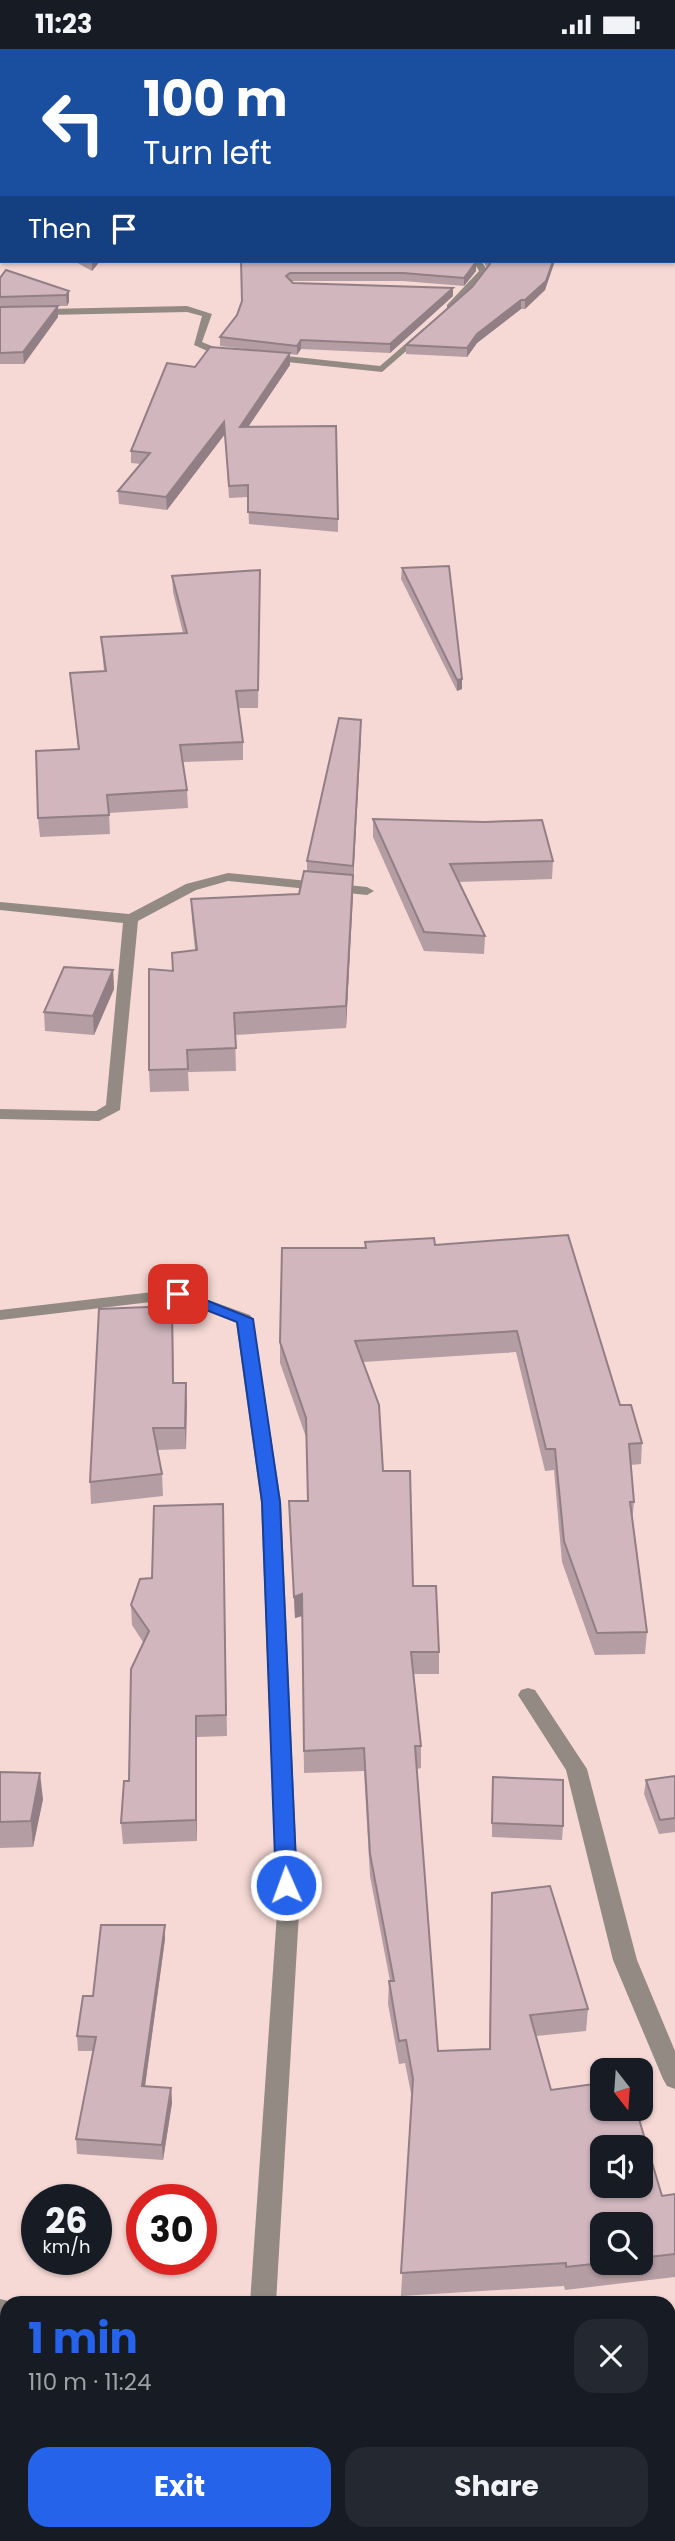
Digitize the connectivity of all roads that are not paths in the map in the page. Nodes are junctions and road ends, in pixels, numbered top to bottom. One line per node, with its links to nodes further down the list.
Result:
1 (478, 263): 3 (street)
2 (454, 291): 3 (street)
3 (467, 292): 5 (street)
4 (0, 313): 7 (street)
5 (439, 318)
6 (429, 326): 8 (street)
7 (245, 355)
8 (258, 356)
9 (367, 891): 11 (street)
10 (0, 906): 11 (street)
11 (131, 919): 12 (street)
12 (0, 1114)
13 (0, 1315): 16 (street)
14 (528, 1695): 15 (street)
15 (675, 2079)
16 (263, 2296)

